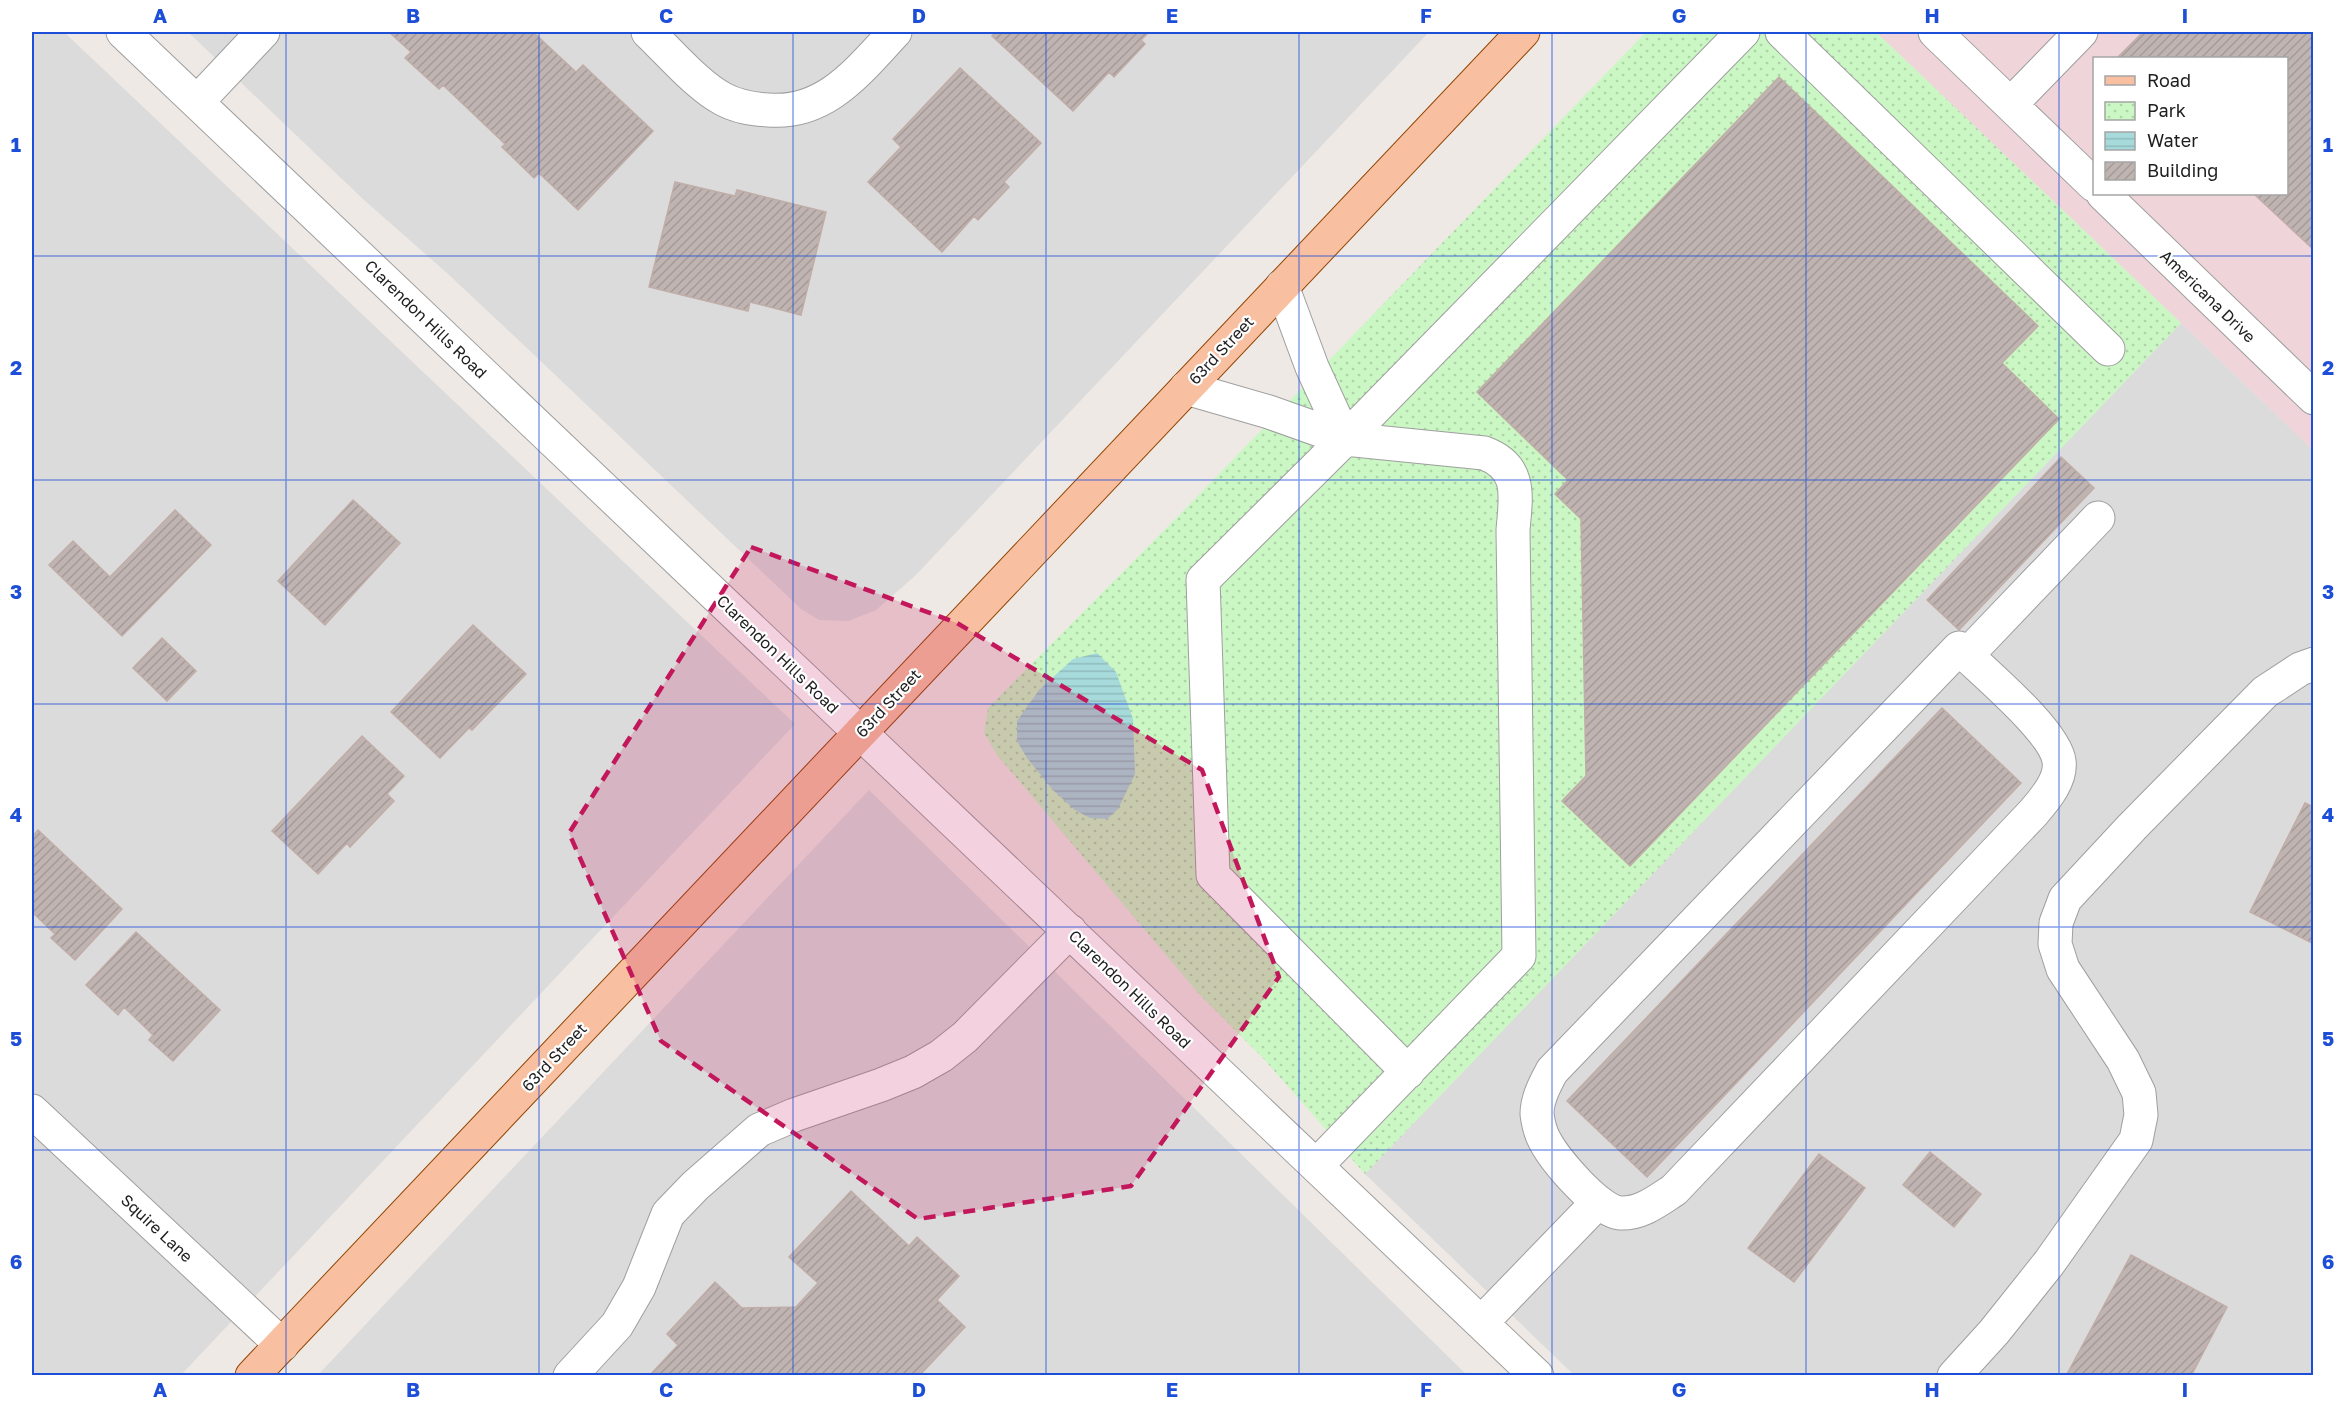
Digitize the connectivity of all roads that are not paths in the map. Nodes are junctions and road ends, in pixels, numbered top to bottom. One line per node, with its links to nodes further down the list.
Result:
1 (123, 32): 10 (street, Clarendon Hills Road)
2 (263, 32): 10 (street)
3 (648, 32): 4 (street)
4 (895, 32)
5 (1523, 32): 14 (main road, 63rd Street)
6 (1743, 32): 18 (street)
7 (1782, 32): 15 (street)
8 (1935, 32): 11 (street)
9 (2081, 32): 11 (street)
10 (197, 102): 22 (street, Clarendon Hills Road)
11 (2011, 104): 12 (street)
12 (2093, 184)
13 (2104, 195): 17 (street, Americana Drive)
14 (1282, 286): 16 (main road, 63rd Street); 18 (street)
15 (2108, 349)
16 (1186, 388): 18 (street); 22 (main road, 63rd Street)
17 (2313, 398)
18 (1345, 439): 24 (street); 24 (street)
19 (2097, 518): 20 (street)
20 (1966, 656): 27 (street); 27 (street)
21 (2313, 664): 33 (street)
22 (860, 732): 23 (street, Clarendon Hills Road); 29 (main road, 63rd Street)
23 (1070, 931): 26 (street, Clarendon Hills Road); 31 (street)
24 (1408, 1072): 26 (street)
25 (32, 1111): 29 (street, Squire Lane)
26 (1316, 1166): 28 (street, Clarendon Hills Road)
27 (1598, 1202): 28 (street)
28 (1481, 1323): 32 (street, Clarendon Hills Road)
29 (282, 1345): 30 (main road, 63rd Street)
30 (252, 1376)
31 (570, 1376)
32 (1537, 1376)
33 (1954, 1376)

